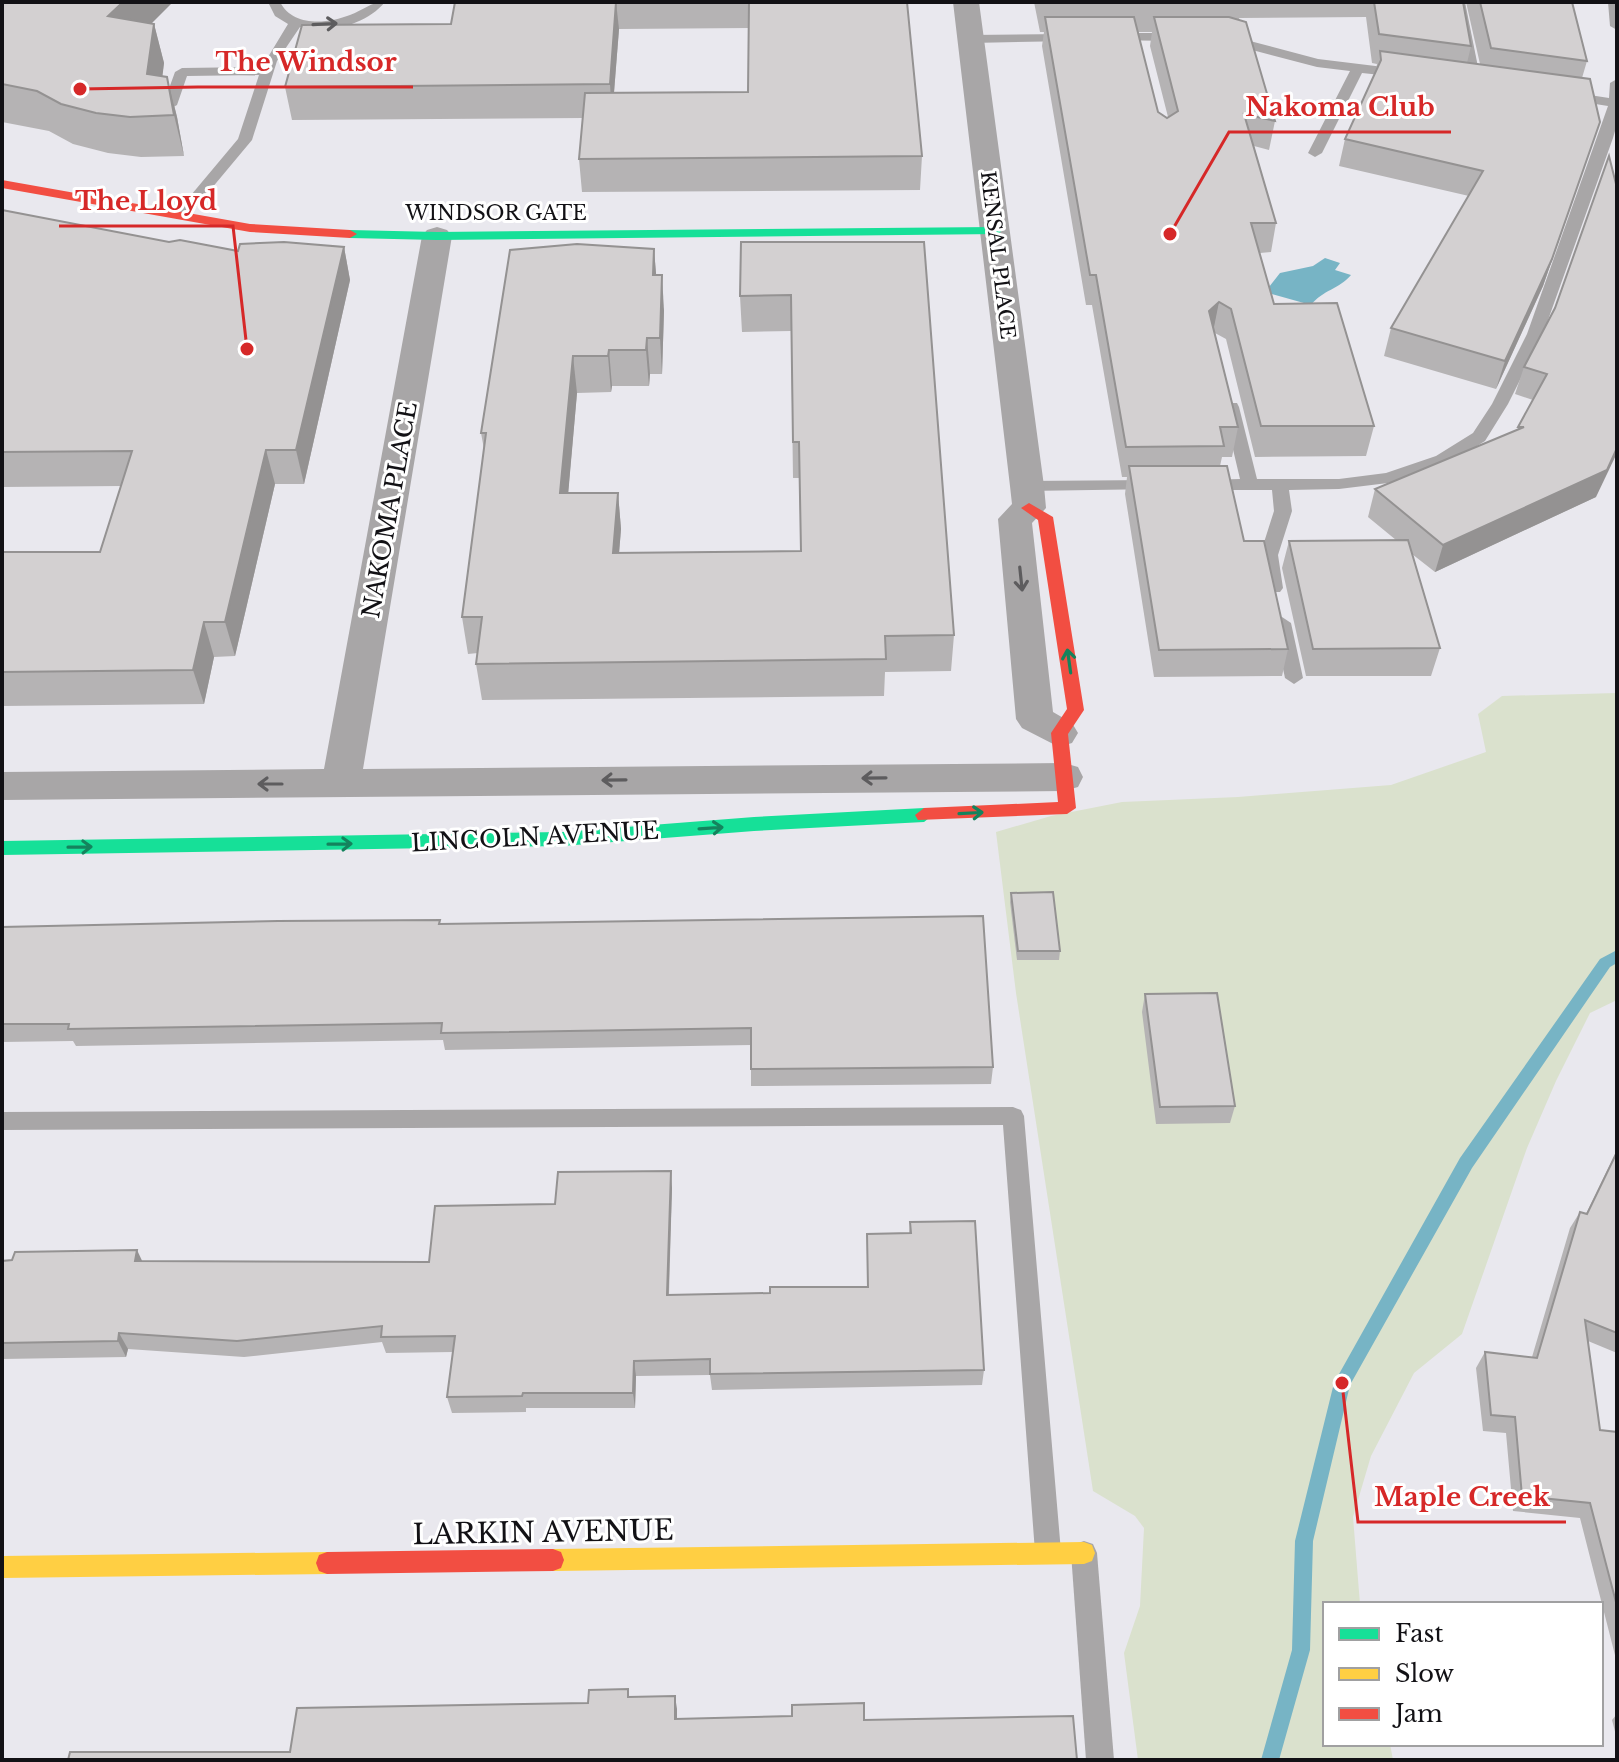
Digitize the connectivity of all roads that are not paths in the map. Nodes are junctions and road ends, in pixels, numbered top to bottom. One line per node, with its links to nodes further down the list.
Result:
1 (274, 2): 6 (lane)
2 (379, 2): 6 (lane, one-way to 2)
3 (966, 2): 11 (street, KENSAL PLACE)
4 (1459, 2): 17 (lane)
5 (1614, 2): 7 (lane)
6 (296, 22): 14 (lane)
7 (1617, 26)
8 (1138, 37): 9 (lane); 11 (lane); 12 (lane)
9 (1191, 37)
10 (1213, 38): 13 (lane)
11 (971, 39): 26 (street, KENSAL PLACE)
12 (1141, 52)
13 (1358, 68): 15 (lane); 23 (lane)
14 (268, 71): 22 (lane); 25 (lane)
15 (1411, 75)
16 (1458, 80): 17 (lane)
17 (1474, 82): 19 (lane)
18 (1617, 83): 21 (lane)
19 (1489, 85)
20 (1553, 94): 21 (lane)
21 (1616, 103): 30 (lane)
22 (170, 105)
23 (1315, 153)
24 (2, 184): 25 (street, WINDSOR GATE)
25 (181, 216): 27 (street, WINDSOR GATE)
26 (994, 231): 27 (street, WINDSOR GATE); 31 (street, KENSAL PLACE)
27 (437, 236): 34 (street, NAKOMA PLACE)
28 (1225, 384): 29 (lane)
29 (1250, 485): 30 (lane); 31 (lane)
30 (1280, 485): 32 (lane)
31 (1028, 497): 33 (street, KENSAL PLACE)
32 (1294, 678)
33 (1059, 733): 36 (street, KENSAL PLACE)
34 (341, 783): 35 (street, one-way to 35); 36 (street, one-way to 34)
35 (2, 786)
36 (1066, 792): 37 (street, LINCOLN AVENUE, one-way to 36)
37 (2, 848)
38 (2, 1121): 39 (lane)
39 (1048, 1553): 40 (street, LARKIN AVENUE); 41 (street, LARKIN AVENUE)
40 (1084, 1553): 42 (lane)
41 (2, 1567)
42 (1100, 1760)

